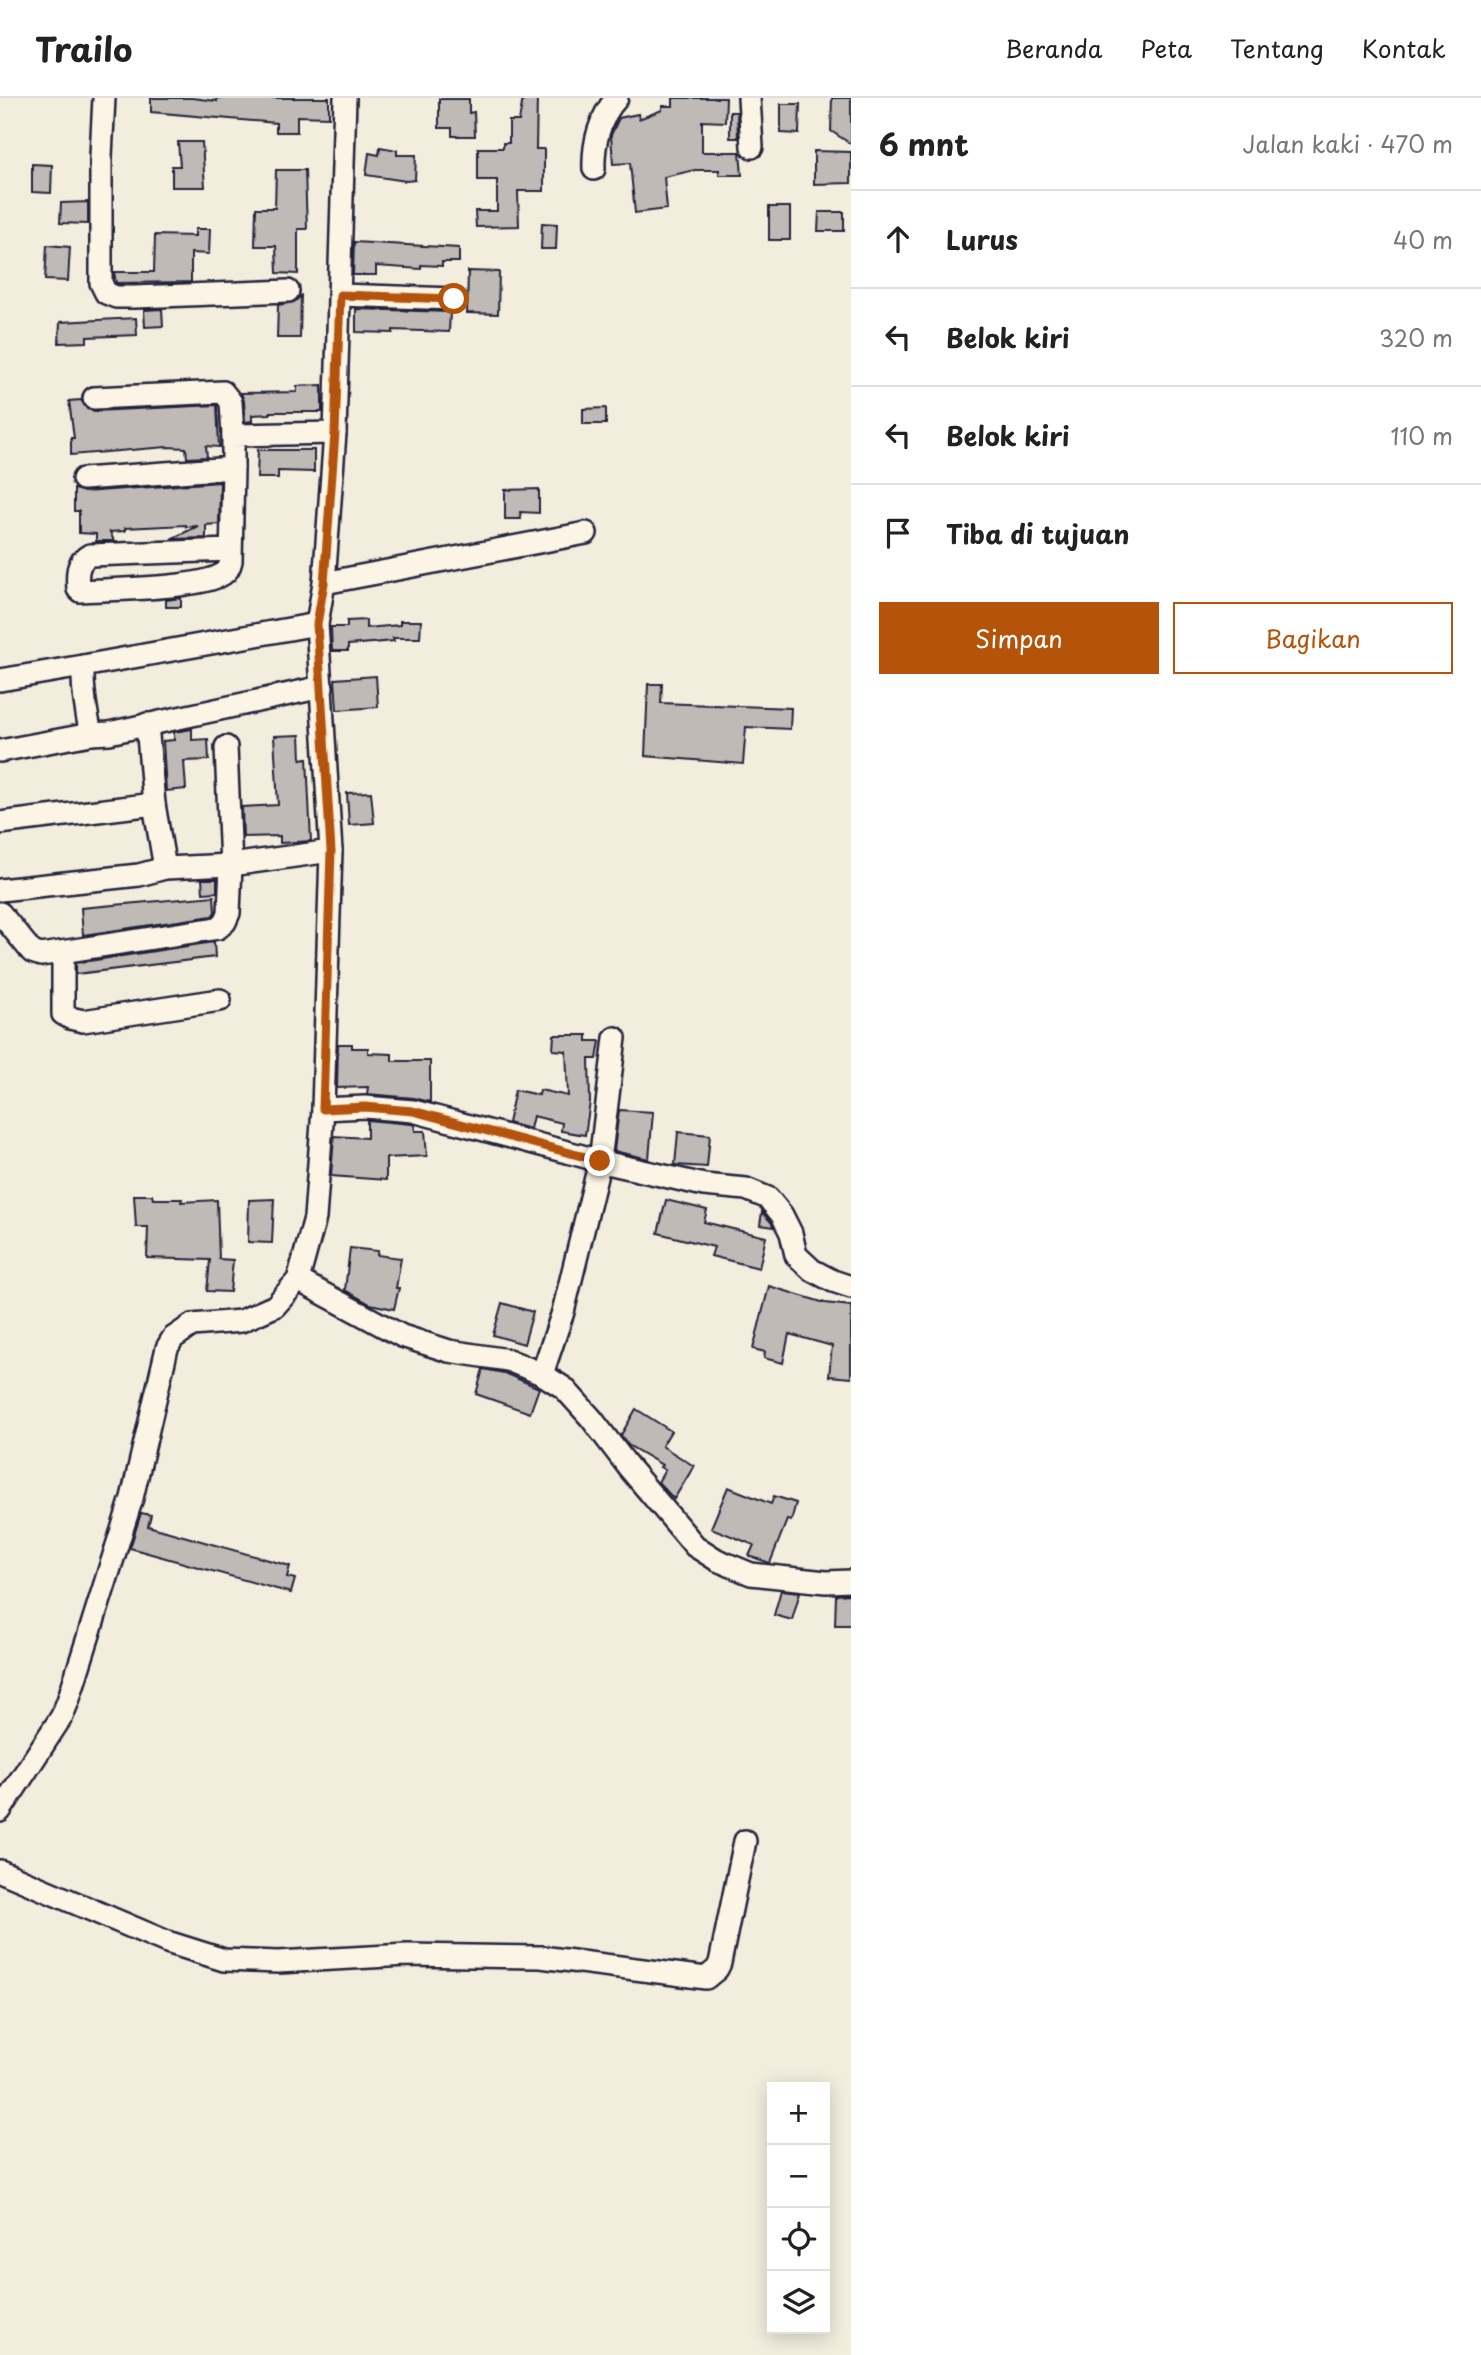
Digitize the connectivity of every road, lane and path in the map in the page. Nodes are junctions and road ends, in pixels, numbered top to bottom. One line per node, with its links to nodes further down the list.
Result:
1 (104, 98): 7 (street)
2 (345, 98): 8 (street)
3 (617, 98): 6 (street)
4 (749, 98): 5 (street)
5 (752, 147)
6 (594, 169)
7 (288, 290)
8 (340, 295): 9 (street); 11 (street)
9 (454, 299)
10 (94, 398): 12 (street)
11 (335, 433): 12 (street); 17 (street)
12 (233, 435): 13 (street)
13 (233, 468): 14 (street); 16 (street)
14 (83, 480)
15 (586, 533): 17 (street)
16 (231, 550): 16 (street)
17 (324, 583): 18 (street)
18 (317, 624): 19 (street); 21 (street)
19 (83, 666): 20 (street); 23 (street)
20 (0, 680)
21 (322, 687): 22 (street); 28 (street)
22 (146, 724): 23 (street); 26 (street)
23 (91, 734): 25 (street)
24 (226, 747): 29 (street)
25 (0, 751)
26 (155, 804): 27 (street); 30 (street)
27 (0, 822)
28 (331, 851): 29 (street); 36 (street)
29 (230, 865): 30 (street); 33 (street)
30 (165, 868): 31 (street)
31 (0, 890)
32 (0, 913): 33 (street)
33 (63, 953): 34 (street)
34 (220, 1000)
35 (615, 1038): 37 (street)
36 (323, 1109): 37 (street); 38 (street)
37 (600, 1161): 39 (street); 40 (street)
38 (298, 1280): 40 (street); 42 (street)
39 (851, 1287)
40 (542, 1374): 41 (street)
41 (851, 1581)
42 (0, 1811)
43 (745, 1841): 44 (street)
44 (0, 1871)

